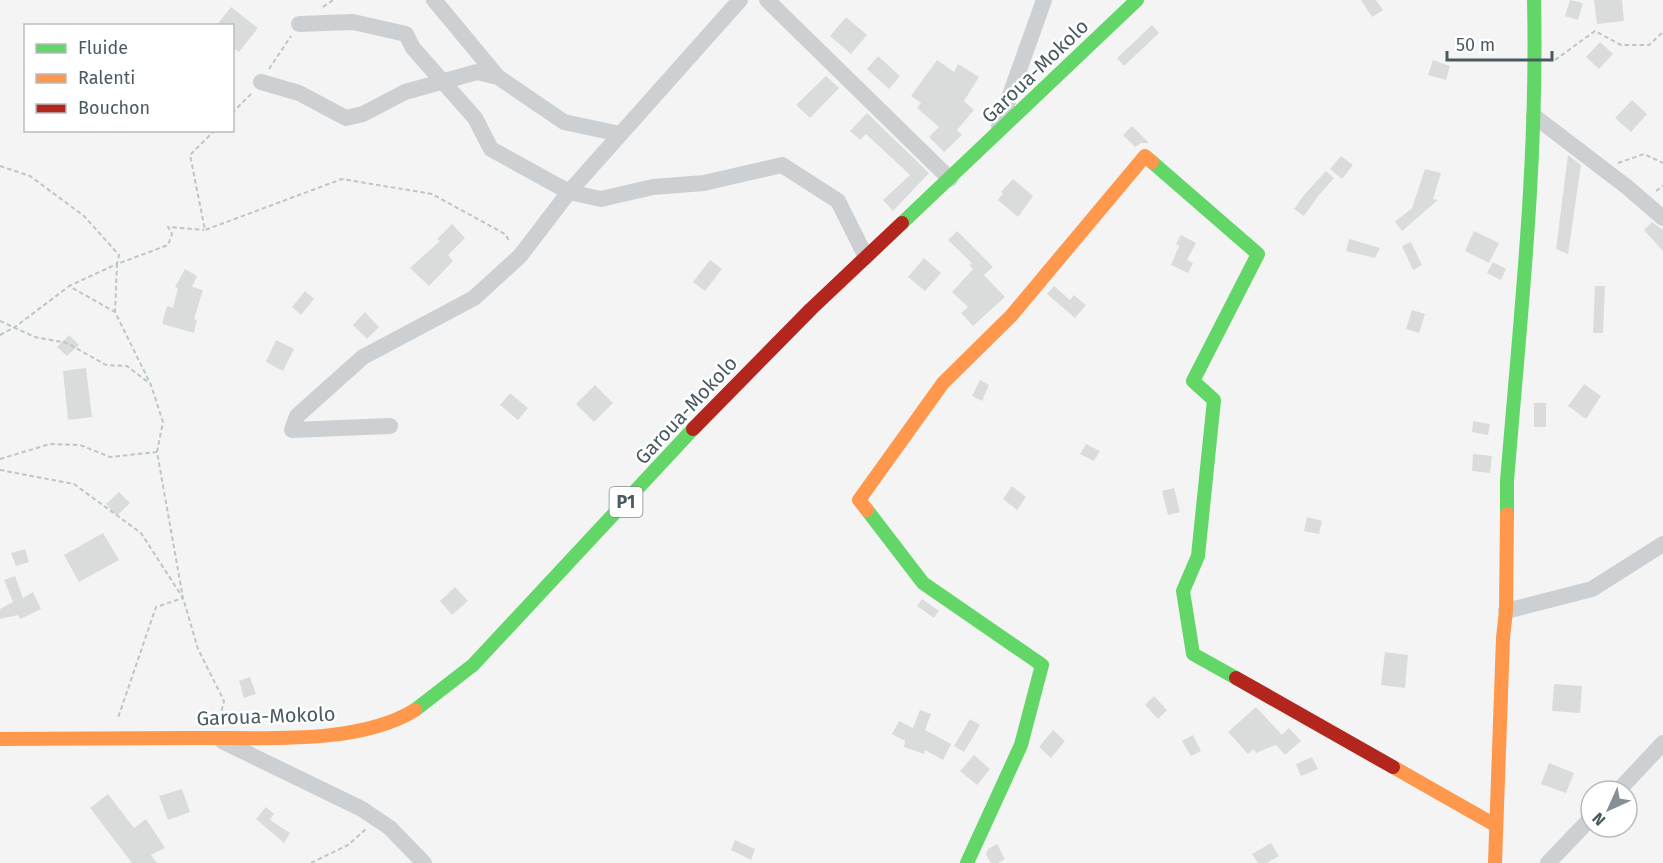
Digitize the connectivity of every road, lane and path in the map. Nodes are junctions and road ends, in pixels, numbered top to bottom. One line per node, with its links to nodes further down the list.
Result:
1 (333, 0): 8 (path)
2 (434, 0): 11 (street)
3 (740, 0): 17 (street)
4 (767, 0): 20 (street)
5 (1044, 0): 18 (street)
6 (1137, 0): 18 (main road, Garoua-Mokolo / P1)
7 (1534, 0): 10 (main road)
8 (299, 24): 12 (street); 13 (path)
9 (1663, 32): 10 (path)
10 (1536, 73): 15 (main road)
11 (498, 77): 12 (street); 17 (street)
12 (443, 81): 13 (street); 21 (street)
13 (261, 82): 14 (path)
14 (234, 111)
15 (1533, 116): 22 (street); 39 (main road)
16 (213, 132): 23 (path)
17 (620, 134): 21 (street)
18 (996, 135): 20 (main road, Garoua-Mokolo / P1)
19 (0, 166): 26 (path)
20 (950, 179): 25 (main road, Garoua-Mokolo / P1)
21 (569, 192): 24 (street); 25 (street)
22 (1663, 218)
23 (205, 230): 24 (path); 26 (path)
24 (520, 256): 33 (street)
25 (866, 257): 41 (main road, Garoua-Mokolo / P1)
26 (117, 264): 27 (path); 28 (path)
27 (69, 286): 28 (path); 30 (path)
28 (116, 312): 32 (path)
29 (0, 321): 30 (path)
30 (15, 327): 31 (path); 32 (path)
31 (0, 335)
32 (151, 385): 34 (path)
33 (390, 426)
34 (157, 452): 35 (path); 38 (path)
35 (0, 459)
36 (0, 470): 38 (path)
37 (1663, 544): 39 (street)
38 (183, 598): 40 (path); 41 (path)
39 (1506, 611): 46 (main road)
40 (116, 725)
41 (215, 738): 42 (main road, Garoua-Mokolo / P1); 45 (street)
42 (0, 739)
43 (1663, 743): 44 (street)
44 (1629, 779)
45 (377, 819): 48 (path); 49 (street)
46 (1495, 825): 50 (main road); 51 (main road)
47 (1579, 831): 52 (street)
48 (311, 863)
49 (424, 863)
50 (967, 863)
51 (1495, 863)
52 (1548, 863)

